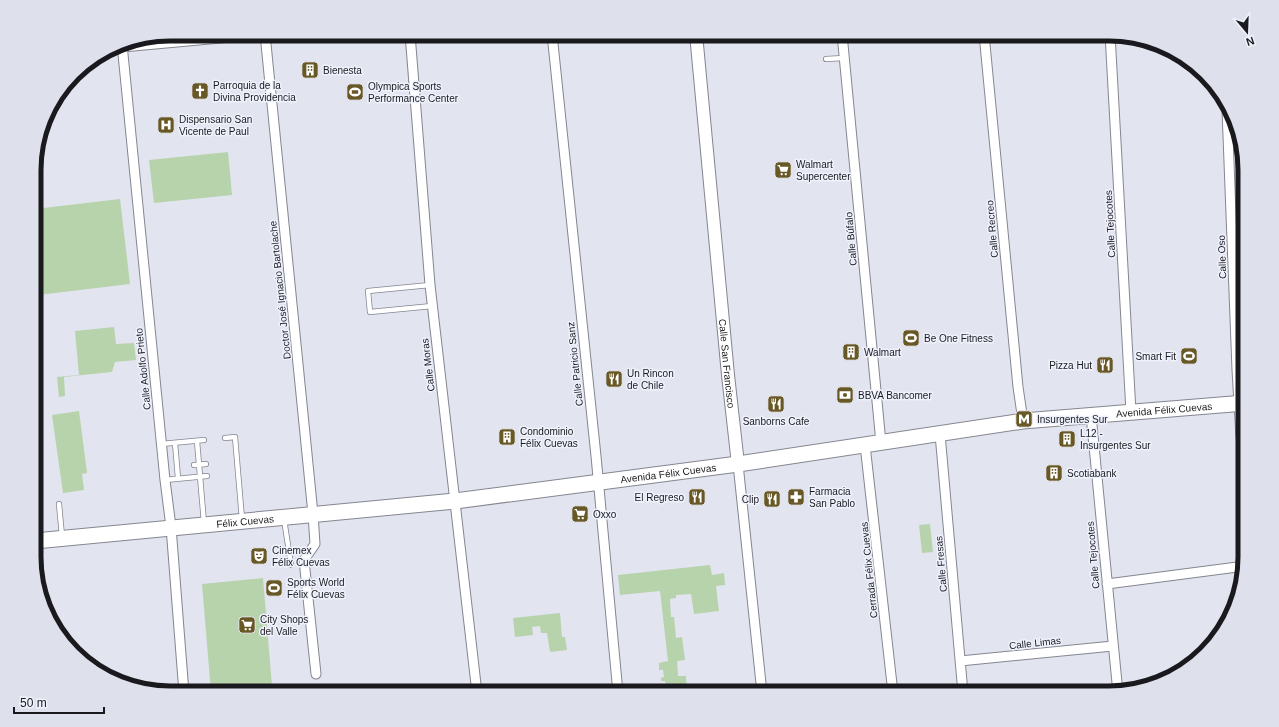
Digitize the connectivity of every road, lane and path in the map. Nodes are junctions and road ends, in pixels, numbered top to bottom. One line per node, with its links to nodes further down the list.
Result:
1 (174, 41): 9 (street)
2 (265, 41): 39 (street, Doctor José Ignacio Bartolache)
3 (411, 41): 14 (street, Calle Moras)
4 (553, 41): 36 (street, Calle Patricio Sanz)
5 (697, 41): 30 (street, Calle San Francisco)
6 (843, 41): 11 (street, Calle Búfalo)
7 (985, 41): 20 (street, Calle Recreo)
8 (1110, 41): 18 (street, Calle Tejocotes)
9 (144, 43)
10 (123, 50): 27 (street, Calle Adolfo Prieto)
11 (844, 58): 12 (lane); 26 (street, Calle Búfalo)
12 (826, 59)
13 (1227, 120): 16 (street, Calle Oso)
14 (430, 285): 15 (street, Calle Moras); 15 (lane)
15 (432, 306): 37 (street, Calle Moras)
16 (1238, 377)
17 (1238, 403): 18 (main road, Avenida Félix Cuevas)
18 (1131, 412): 19 (main road, Avenida Félix Cuevas)
19 (1091, 415): 20 (main road, Avenida Félix Cuevas); 48 (street, Calle Tejocotes)
20 (1023, 421): 21 (main road, Avenida Félix Cuevas)
21 (940, 434): 26 (main road); 50 (street, Calle Fresas)
22 (225, 438): 41 (lane)
23 (204, 440): 24 (lane)
24 (197, 441): 25 (lane); 31 (lane)
25 (175, 443): 27 (lane); 34 (lane)
26 (881, 443): 28 (main road, Avenida Félix Cuevas)
27 (162, 444): 35 (street, Calle Adolfo Prieto)
28 (865, 445): 30 (main road, Avenida Félix Cuevas); 56 (street, Cerrada Félix Cuevas)
29 (206, 464): 31 (lane)
30 (738, 464): 36 (main road, Avenida Félix Cuevas); 55 (street, Calle San Francisco)
31 (196, 465): 33 (lane)
32 (207, 476): 33 (lane)
33 (200, 477): 34 (lane); 42 (lane)
34 (178, 478): 35 (lane)
35 (165, 480): 43 (street, Calle Adolfo Prieto)
36 (597, 482): 37 (main road, Avenida Félix Cuevas); 54 (street, Calle Patricio Sanz)
37 (455, 501): 39 (main road, Félix Cuevas); 53 (street, Calle Moras)
38 (58, 504): 44 (lane)
39 (313, 514): 40 (main road, Félix Cuevas); 51 (street, Doctor José Ignacio Bartolache)
40 (284, 517): 41 (main road, Félix Cuevas); 46 (lane)
41 (243, 520): 42 (main road, Félix Cuevas)
42 (204, 524): 43 (main road, Félix Cuevas)
43 (170, 527): 44 (main road, Félix Cuevas); 52 (street, Calle Adolfo Prieto)
44 (62, 538): 45 (main road, Félix Cuevas)
45 (41, 540)
46 (291, 565)
47 (1238, 567): 48 (street)
48 (1107, 584): 49 (street, Calle Tejocotes)
49 (1113, 646): 50 (street, Calle Limas); 58 (street, Calle Tejocotes)
50 (960, 661): 57 (street, Calle Fresas)
51 (316, 674)
52 (183, 686)
53 (476, 686)
54 (617, 686)
55 (761, 686)
56 (892, 686)
57 (962, 686)
58 (1117, 686)

